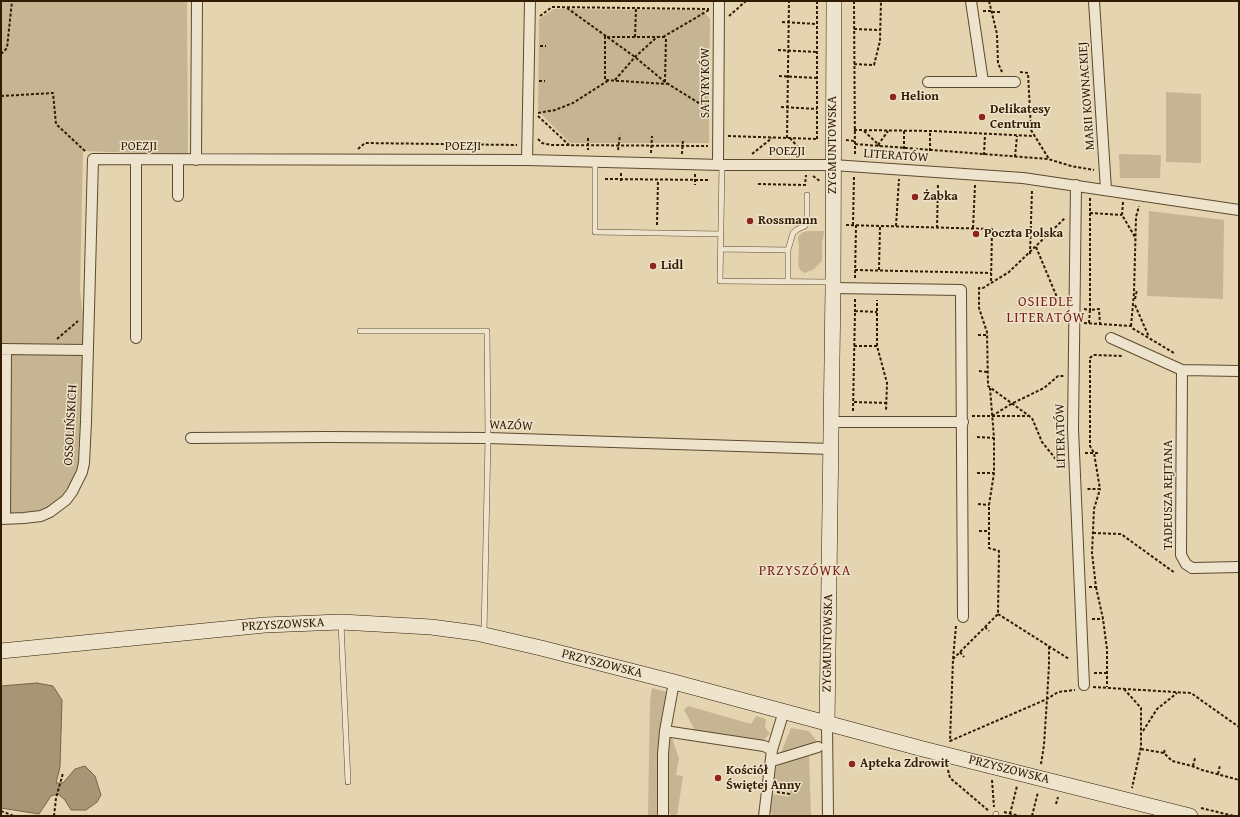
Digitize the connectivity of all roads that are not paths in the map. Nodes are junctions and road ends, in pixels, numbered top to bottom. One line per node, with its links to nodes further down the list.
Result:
1 (197, 1): 13 (street)
2 (530, 1): 14 (street)
3 (720, 1): 16 (street, SATYRYKÓW)
4 (834, 1): 17 (street, ZYGMUNTOWSKA)
5 (971, 1): 8 (street)
6 (1094, 1): 19 (street, MARII KOWNACKIEJ)
7 (928, 82): 8 (street)
8 (983, 82): 9 (street)
9 (1015, 82)
10 (93, 159): 11 (street, POEZJI); 32 (street, OSSOLIŃSKICH)
11 (136, 160): 12 (street, POEZJI); 29 (street)
12 (178, 160): 13 (street, POEZJI); 21 (street)
13 (196, 160): 14 (street, POEZJI)
14 (527, 160): 15 (street, POEZJI)
15 (595, 162): 16 (street, POEZJI); 23 (lane)
16 (720, 164): 17 (street, POEZJI); 23 (lane)
17 (833, 165): 18 (street, LITERATÓW); 27 (street, ZYGMUNTOWSKA)
18 (1076, 185): 19 (street, LITERATÓW); 48 (street, LITERATÓW)
19 (1106, 190): 22 (street, LITERATÓW)
20 (807, 195): 25 (lane)
21 (178, 196)
22 (1239, 210)
23 (721, 234): 24 (lane)
24 (721, 249): 25 (lane); 26 (lane)
25 (788, 250): 26 (lane)
26 (788, 282): 27 (lane)
27 (833, 285): 36 (street); 37 (street, ZYGMUNTOWSKA)
28 (360, 331): 39 (lane)
29 (136, 338)
30 (1111, 338): 33 (street)
31 (4, 349): 32 (street); 35 (street)
32 (87, 350): 41 (street, OSSOLIŃSKICH)
33 (1182, 370): 34 (street); 42 (street, TADEUSZA REJTANA)
34 (1239, 371)
35 (3, 418): 41 (street)
36 (967, 419): 37 (street); 43 (street)
37 (832, 422): 40 (street, ZYGMUNTOWSKA)
38 (191, 438): 39 (street, WAZÓW)
39 (488, 438): 40 (street, WAZÓW); 45 (lane)
40 (831, 449): 50 (street, ZYGMUNTOWSKA)
41 (3, 519)
42 (1239, 567)
43 (963, 617)
44 (341, 622): 45 (street, PRZYSZOWSKA); 46 (street, PRZYSZOWSKA); 55 (lane)
45 (484, 635): 47 (street, PRZYSZOWSKA)
46 (1, 651)
47 (674, 682): 49 (street, PRZYSZOWSKA); 51 (street)
48 (1089, 686)
49 (784, 711): 50 (street, PRZYSZOWSKA); 53 (street)
50 (827, 723): 58 (street, ZYGMUNTOWSKA); 59 (street, PRZYSZOWSKA)
51 (665, 731): 53 (street); 56 (street)
52 (818, 747): 54 (street)
53 (772, 750): 54 (street)
54 (772, 761): 57 (street)
55 (348, 782)
56 (663, 816)
57 (764, 816)
58 (828, 816)
59 (1190, 816)

